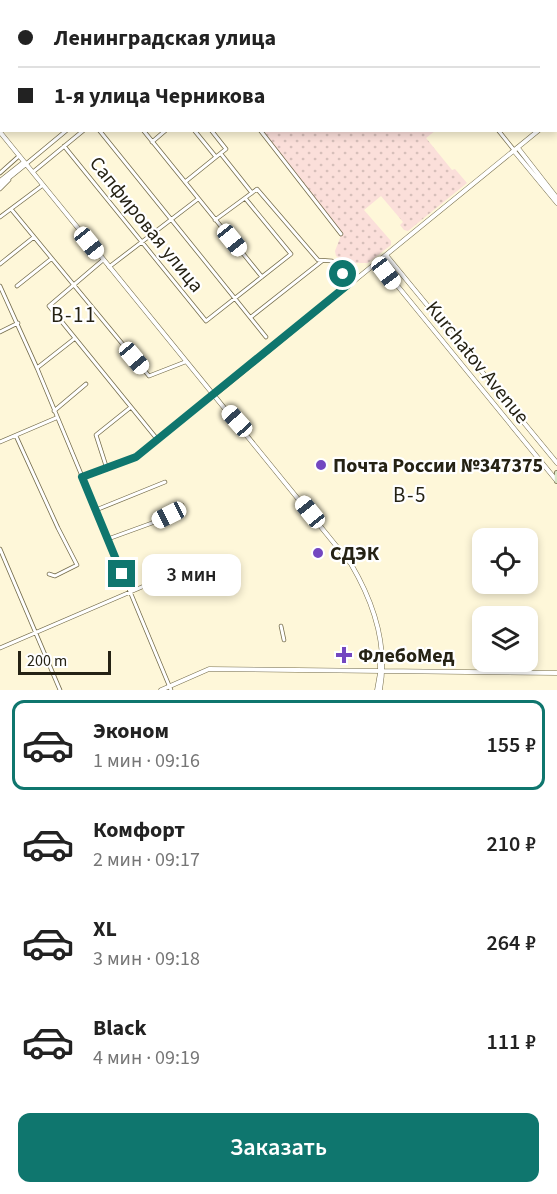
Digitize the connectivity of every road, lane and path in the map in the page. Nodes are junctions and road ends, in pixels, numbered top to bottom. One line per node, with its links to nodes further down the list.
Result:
1 (0, 132): 16 (street)
2 (66, 132): 18 (street)
3 (82, 132): 13 (street)
4 (101, 132): 31 (street)
5 (144, 132): 12 (street)
6 (164, 132): 12 (street)
7 (196, 132): 17 (street)
8 (213, 132): 15 (street)
9 (262, 132): 33 (street)
10 (500, 132): 14 (street)
11 (537, 132): 14 (street)
12 (152, 142): 21 (street)
13 (64, 146): 20 (street); 35 (street, Сапфировая улица)
14 (516, 149): 26 (street); 28 (street); 36 (street)
15 (220, 154): 17 (street); 24 (street)
16 (19, 156): 18 (street); 19 (street)
17 (216, 157): 21 (street)
18 (25, 163): 20 (street); 22 (street); 22 (street)
19 (0, 172)
20 (33, 172): 23 (street)
21 (184, 182): 27 (street)
22 (0, 185)
23 (43, 185): 29 (street); 38 (street)
24 (252, 193): 25 (street); 39 (street)
25 (245, 198): 32 (street); 43 (street)
26 (557, 198)
27 (198, 199): 31 (street); 32 (street)
28 (557, 203)
29 (11, 209): 30 (street); 34 (street)
30 (0, 217)
31 (170, 220): 35 (street); 49 (street)
32 (215, 220): 43 (street)
33 (341, 234)
34 (34, 237): 37 (street); 41 (street)
35 (142, 241): 42 (street); 49 (street, Сапфировая улица)
36 (386, 255): 40 (street); 48 (street, Kurchatov Avenue)
37 (51, 259): 46 (street); 47 (street)
38 (103, 261): 42 (street); 47 (street)
39 (322, 261): 44 (street); 51 (street)
40 (378, 262): 44 (street); 50 (street, Kurchatov Avenue); 63 (street)
41 (0, 264)
42 (109, 267): 58 (street)
43 (262, 277): 49 (street)
44 (350, 283): 63 (street)
45 (0, 286): 52 (street)
46 (17, 286)
47 (74, 286): 57 (street); 58 (street)
48 (416, 291): 50 (street); 53 (street, Kurchatov Avenue)
49 (235, 298): 51 (street)
50 (406, 298): 55 (street, Kurchatov Avenue)
51 (251, 318): 56 (street)
52 (18, 323): 54 (street); 59 (street)
53 (445, 327): 55 (street); 61 (street, Kurchatov Avenue)
54 (0, 332)
55 (436, 333): 62 (street, Kurchatov Avenue)
56 (266, 337)
57 (74, 339): 59 (street); 66 (street)
58 (185, 362): 63 (street)
59 (37, 368): 67 (street)
60 (86, 384): 67 (street)
61 (492, 385): 62 (street); 64 (street, Kurchatov Avenue)
62 (484, 393): 65 (street, Kurchatov Avenue)
63 (213, 396): 70 (street); 89 (street)
64 (502, 396): 65 (street); 72 (street, Kurchatov Avenue)
65 (493, 404): 76 (street, Kurchatov Avenue)
66 (131, 407): 70 (street); 73 (street)
67 (54, 411): 68 (street)
68 (57, 417): 69 (street); 75 (street)
69 (16, 435): 71 (street); 83 (street)
70 (157, 439): 73 (street)
71 (0, 442)
72 (557, 463)
73 (107, 469): 75 (street)
74 (557, 473): 76 (main road)
75 (82, 477): 79 (street)
76 (556, 481)
77 (165, 482): 79 (street)
78 (182, 506): 80 (street)
79 (96, 510): 80 (street)
80 (108, 539): 84 (street)
81 (0, 549): 86 (street)
82 (186, 568): 84 (street)
83 (49, 574)
84 (129, 592): 86 (street); 91 (street)
85 (281, 626): 87 (street)
86 (36, 633): 88 (street); 92 (street)
87 (284, 639)
88 (0, 648)
89 (382, 672): 90 (street); 90 (street); 91 (street); 94 (street)
90 (557, 672)
91 (171, 688): 93 (street)
92 (60, 690)
93 (161, 690)
94 (379, 690)

